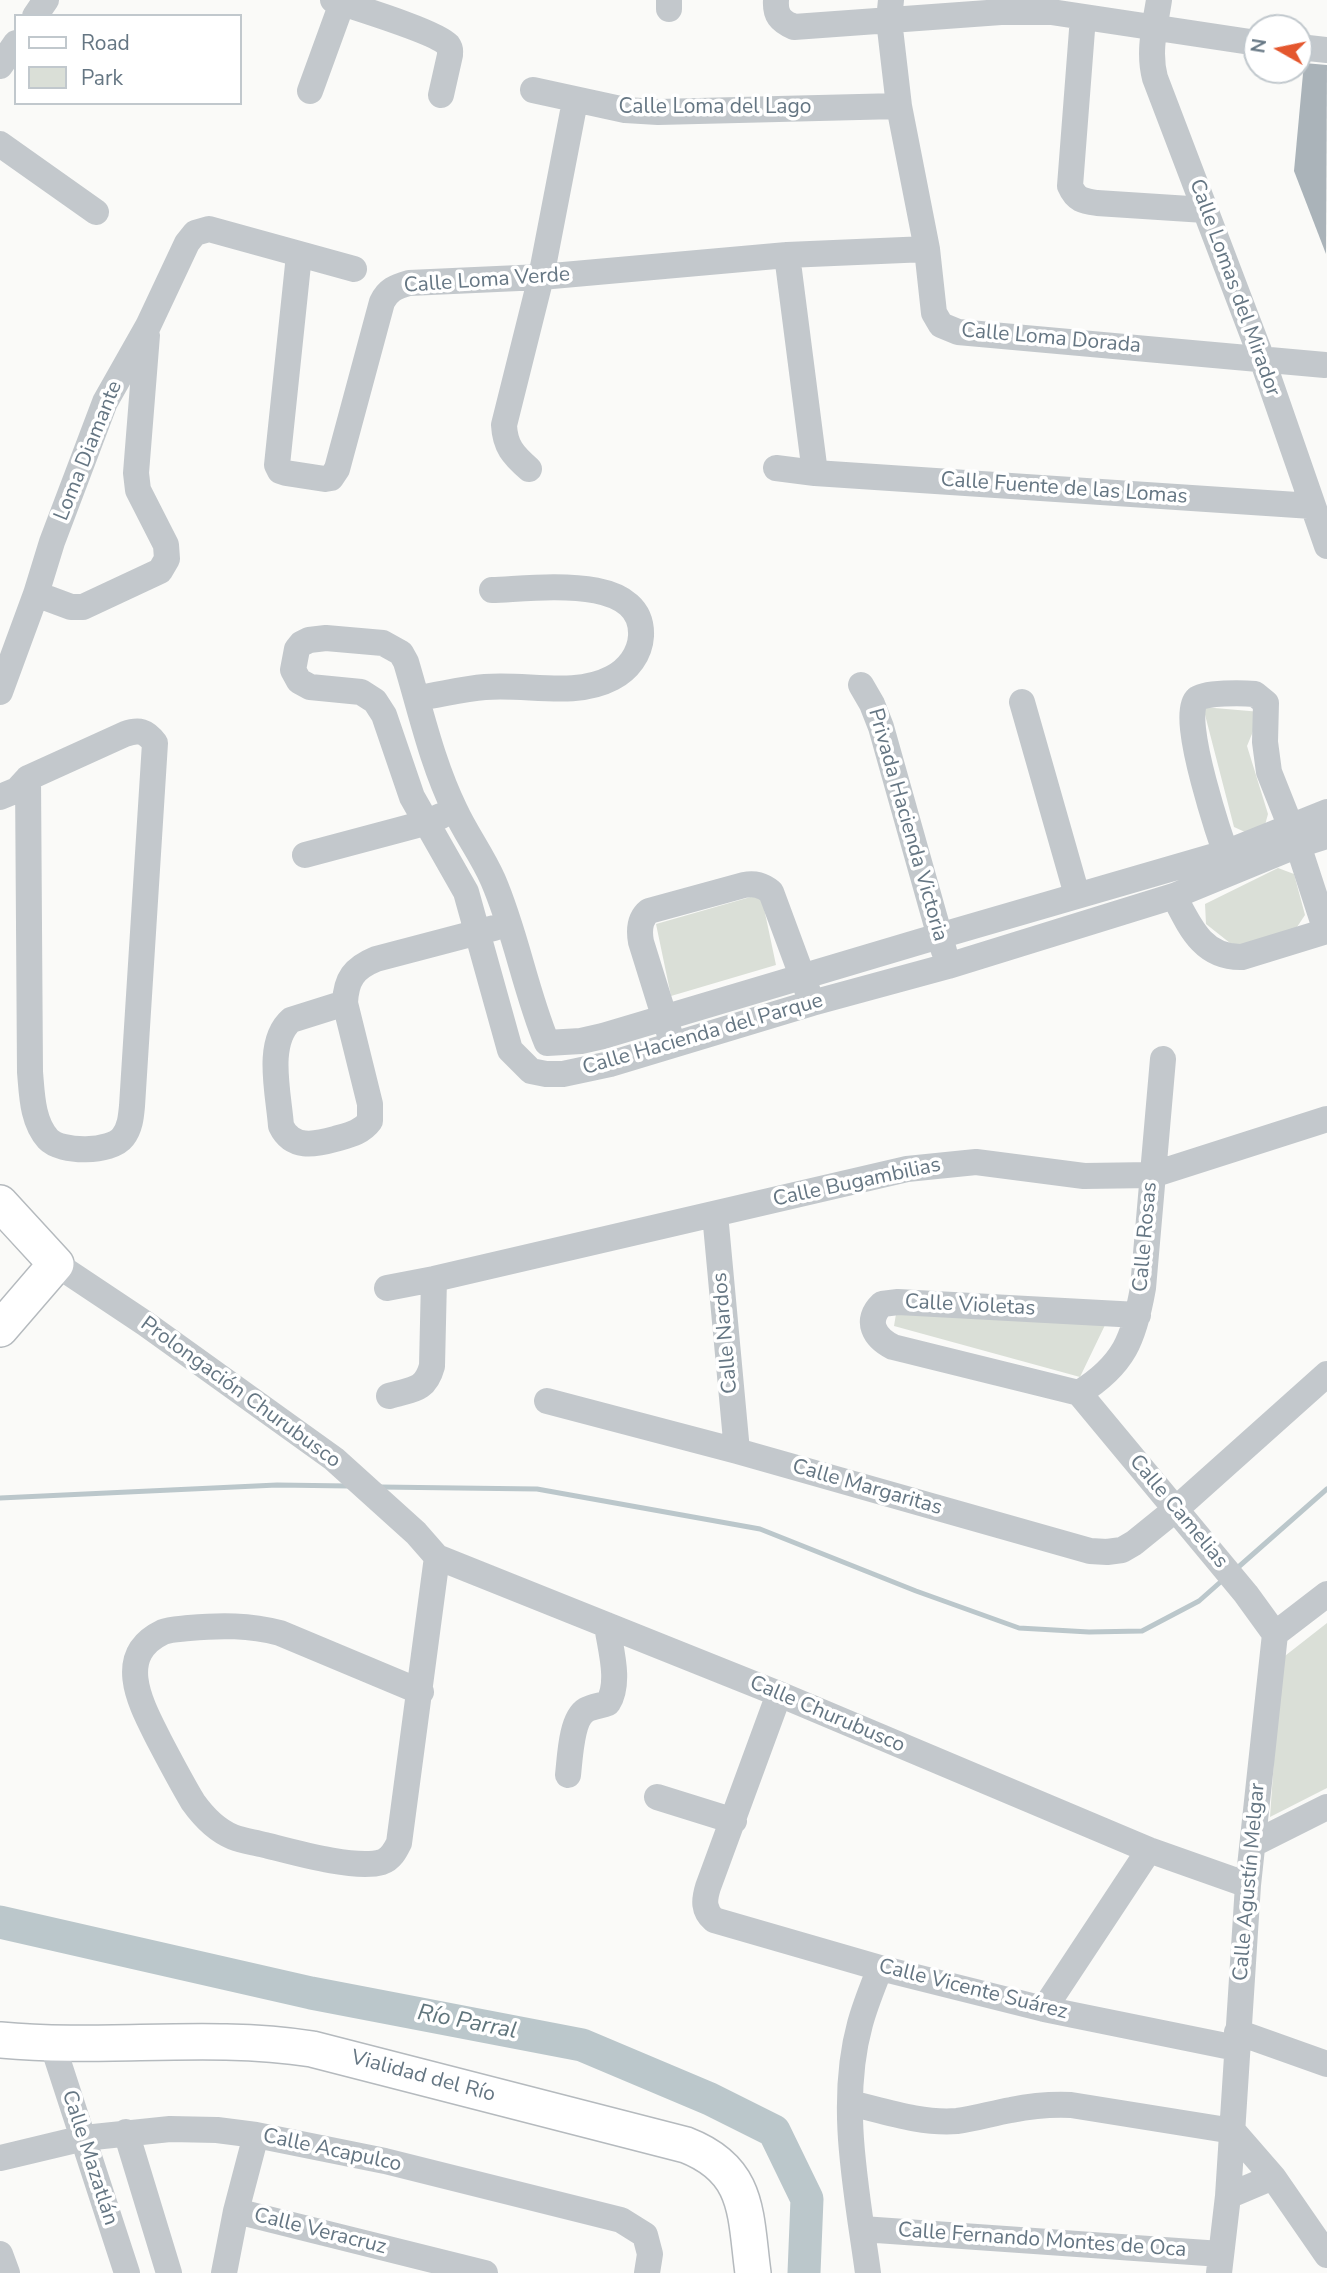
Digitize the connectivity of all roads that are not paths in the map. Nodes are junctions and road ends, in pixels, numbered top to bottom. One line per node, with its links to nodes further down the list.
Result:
1 (1159, 0): 7 (street, Calle Lomas del Mirador)
2 (338, 1): 12 (street); 13 (street)
3 (775, 4): 5 (street)
4 (1001, 6): 5 (street); 6 (street)
5 (890, 10): 15 (street, Calle Loma Dorada)
6 (1083, 17): 7 (street); 17 (street)
7 (1155, 28): 8 (street); 17 (street, Calle Lomas del Mirador)
8 (1243, 41)
9 (14, 46): 10 (street)
10 (0, 66)
11 (533, 90): 14 (street, Calle Loma del Lago)
12 (310, 91)
13 (441, 95)
14 (575, 101): 15 (street, Calle Loma del Lago); 23 (street)
15 (899, 106): 19 (street, Calle Loma Dorada)
16 (0, 144): 18 (street)
17 (1205, 210): 25 (street, Calle Lomas del Mirador)
18 (96, 212)
19 (927, 249): 21 (street, Calle Loma Verde); 25 (street, Calle Loma Dorada)
20 (299, 255): 22 (street); 23 (street, Calle Loma Verde); 24 (street, Loma Diamante)
21 (787, 256): 23 (street, Calle Loma Verde); 29 (street)
22 (354, 269)
23 (541, 277): 28 (street)
24 (148, 326): 33 (street, Loma Diamante); 33 (street)
25 (1262, 359): 26 (street, Calle Loma Dorada); 30 (street, Calle Lomas del Mirador)
26 (1325, 365)
27 (776, 468): 29 (street, Calle Fuente de las Lomas)
28 (529, 469)
29 (815, 473): 30 (street, Calle Fuente de las Lomas)
30 (1312, 506): 31 (street, Calle Lomas del Mirador)
31 (1327, 545)
32 (492, 590): 36 (street)
33 (36, 594): 35 (street, Loma Diamante)
34 (861, 685): 53 (street, Privada Hacienda Victoria)
35 (0, 692)
36 (417, 698): 41 (street); 43 (street)
37 (1021, 702): 48 (street)
38 (28, 778): 38 (street); 39 (street); 40 (street)
39 (0, 780)
40 (0, 797)
41 (455, 810): 43 (street); 50 (street)
42 (1327, 811): 44 (street, Calle Hacienda del Parque)
43 (425, 822): 46 (street); 52 (street)
44 (1294, 835): 45 (street, Calle Hacienda del Parque); 47 (street, Calle Hacienda del Parque); 47 (street); 51 (street)
45 (1327, 836)
46 (305, 855)
47 (1229, 863): 48 (street, Calle Hacienda del Parque); 49 (street, Calle Hacienda del Parque)
48 (1077, 895): 53 (street, Calle Hacienda del Parque)
49 (1174, 896): 51 (street); 54 (street, Calle Hacienda del Parque)
50 (509, 923): 52 (street); 59 (street)
51 (1327, 931)
52 (479, 932): 56 (street); 62 (street)
53 (939, 936): 54 (street, Privada Hacienda Victoria); 55 (street, Calle Hacienda del Parque)
54 (948, 966): 57 (street, Calle Hacienda del Parque)
55 (803, 976): 57 (street); 58 (street, Calle Hacienda del Parque); 58 (street)
56 (345, 1003): 56 (street)
57 (812, 1003): 60 (street, Calle Hacienda del Parque)
58 (664, 1017): 59 (street, Calle Hacienda del Parque); 60 (street)
59 (547, 1043): 62 (street)
60 (673, 1047): 62 (street, Calle Hacienda del Parque)
61 (1163, 1059): 64 (street, Calle Rosas)
62 (527, 1080)
63 (1327, 1119): 64 (street, Calle Bugambilias)
64 (1152, 1175): 66 (street, Calle Bugambilias); 70 (street, Calle Rosas)
65 (0, 1203): 67 (main road, Prolongación Churubusco)
66 (715, 1214): 68 (street, Calle Bugambilias); 76 (street, Calle Nardos)
67 (56, 1264): 71 (main road); 78 (street, Prolongación Churubusco)
68 (434, 1279): 69 (street, Calle Bugambilias); 74 (street)
69 (387, 1288)
70 (1138, 1315): 73 (street, Calle Rosas); 73 (street, Calle Violetas)
71 (0, 1329)
72 (1327, 1374): 77 (street, Calle Margaritas)
73 (1079, 1393): 77 (street, Calle Camelias)
74 (389, 1396)
75 (547, 1401): 76 (street, Calle Margaritas)
76 (737, 1451): 77 (street, Calle Margaritas)
77 (1176, 1509): 82 (street, Calle Camelias)
78 (416, 1532): 79 (street, Calle Churubusco)
79 (438, 1557): 81 (street, Calle Churubusco); 83 (street)
80 (1327, 1594): 82 (street)
81 (607, 1625): 84 (street, Calle Churubusco); 85 (street)
82 (1275, 1634): 89 (street, Calle Agustín Melgar)
83 (421, 1692): 83 (street)
84 (779, 1694): 88 (street); 90 (street, Calle Churubusco)
85 (568, 1775)
86 (657, 1797): 88 (street)
87 (1327, 1807): 89 (street)
88 (734, 1821): 92 (street, Calle Vicente Suárez)
89 (1253, 1844): 91 (street, Calle Agustín Melgar)
90 (1150, 1850): 91 (street, Calle Churubusco); 93 (street)
91 (1248, 1885): 95 (street, Calle Agustín Melgar)
92 (880, 1968): 93 (street, Calle Vicente Suárez); 98 (street)
93 (1044, 2009): 95 (street, Calle Vicente Suárez)
94 (0, 2040): 96 (main road, Vialidad del Río)
95 (1237, 2040): 97 (street, Calle Vicente Suárez); 99 (street, Calle Agustín Melgar)
96 (52, 2043): 102 (street, Calle Mazatlán); 117 (main road, Vialidad del Río)
97 (1327, 2064)
98 (850, 2103): 99 (street); 107 (street)
99 (1233, 2131): 104 (street); 105 (street, Calle Agustín Melgar)
100 (126, 2132): 101 (street, Calle Acapulco); 102 (street, Calle Acapulco); 113 (street, Calle Mazatlán)
101 (256, 2135): 106 (street); 116 (street, Calle Acapulco)
102 (84, 2137): 103 (street, Calle Acapulco); 111 (street, Calle Mazatlán)
103 (0, 2158)
104 (1273, 2177): 105 (street); 109 (street)
105 (1228, 2196): 110 (street, Calle Agustín Melgar)
106 (236, 2211): 114 (street); 115 (street, Calle Veracruz)
107 (862, 2228): 110 (street, Calle Fernando Montes de Oca); 118 (street)
108 (0, 2254): 112 (street)
109 (1327, 2255)
110 (1220, 2264)
111 (123, 2271)
112 (7, 2273)
113 (169, 2273)
114 (224, 2273)
115 (485, 2273)
116 (647, 2273)
117 (753, 2273)
118 (868, 2273)

